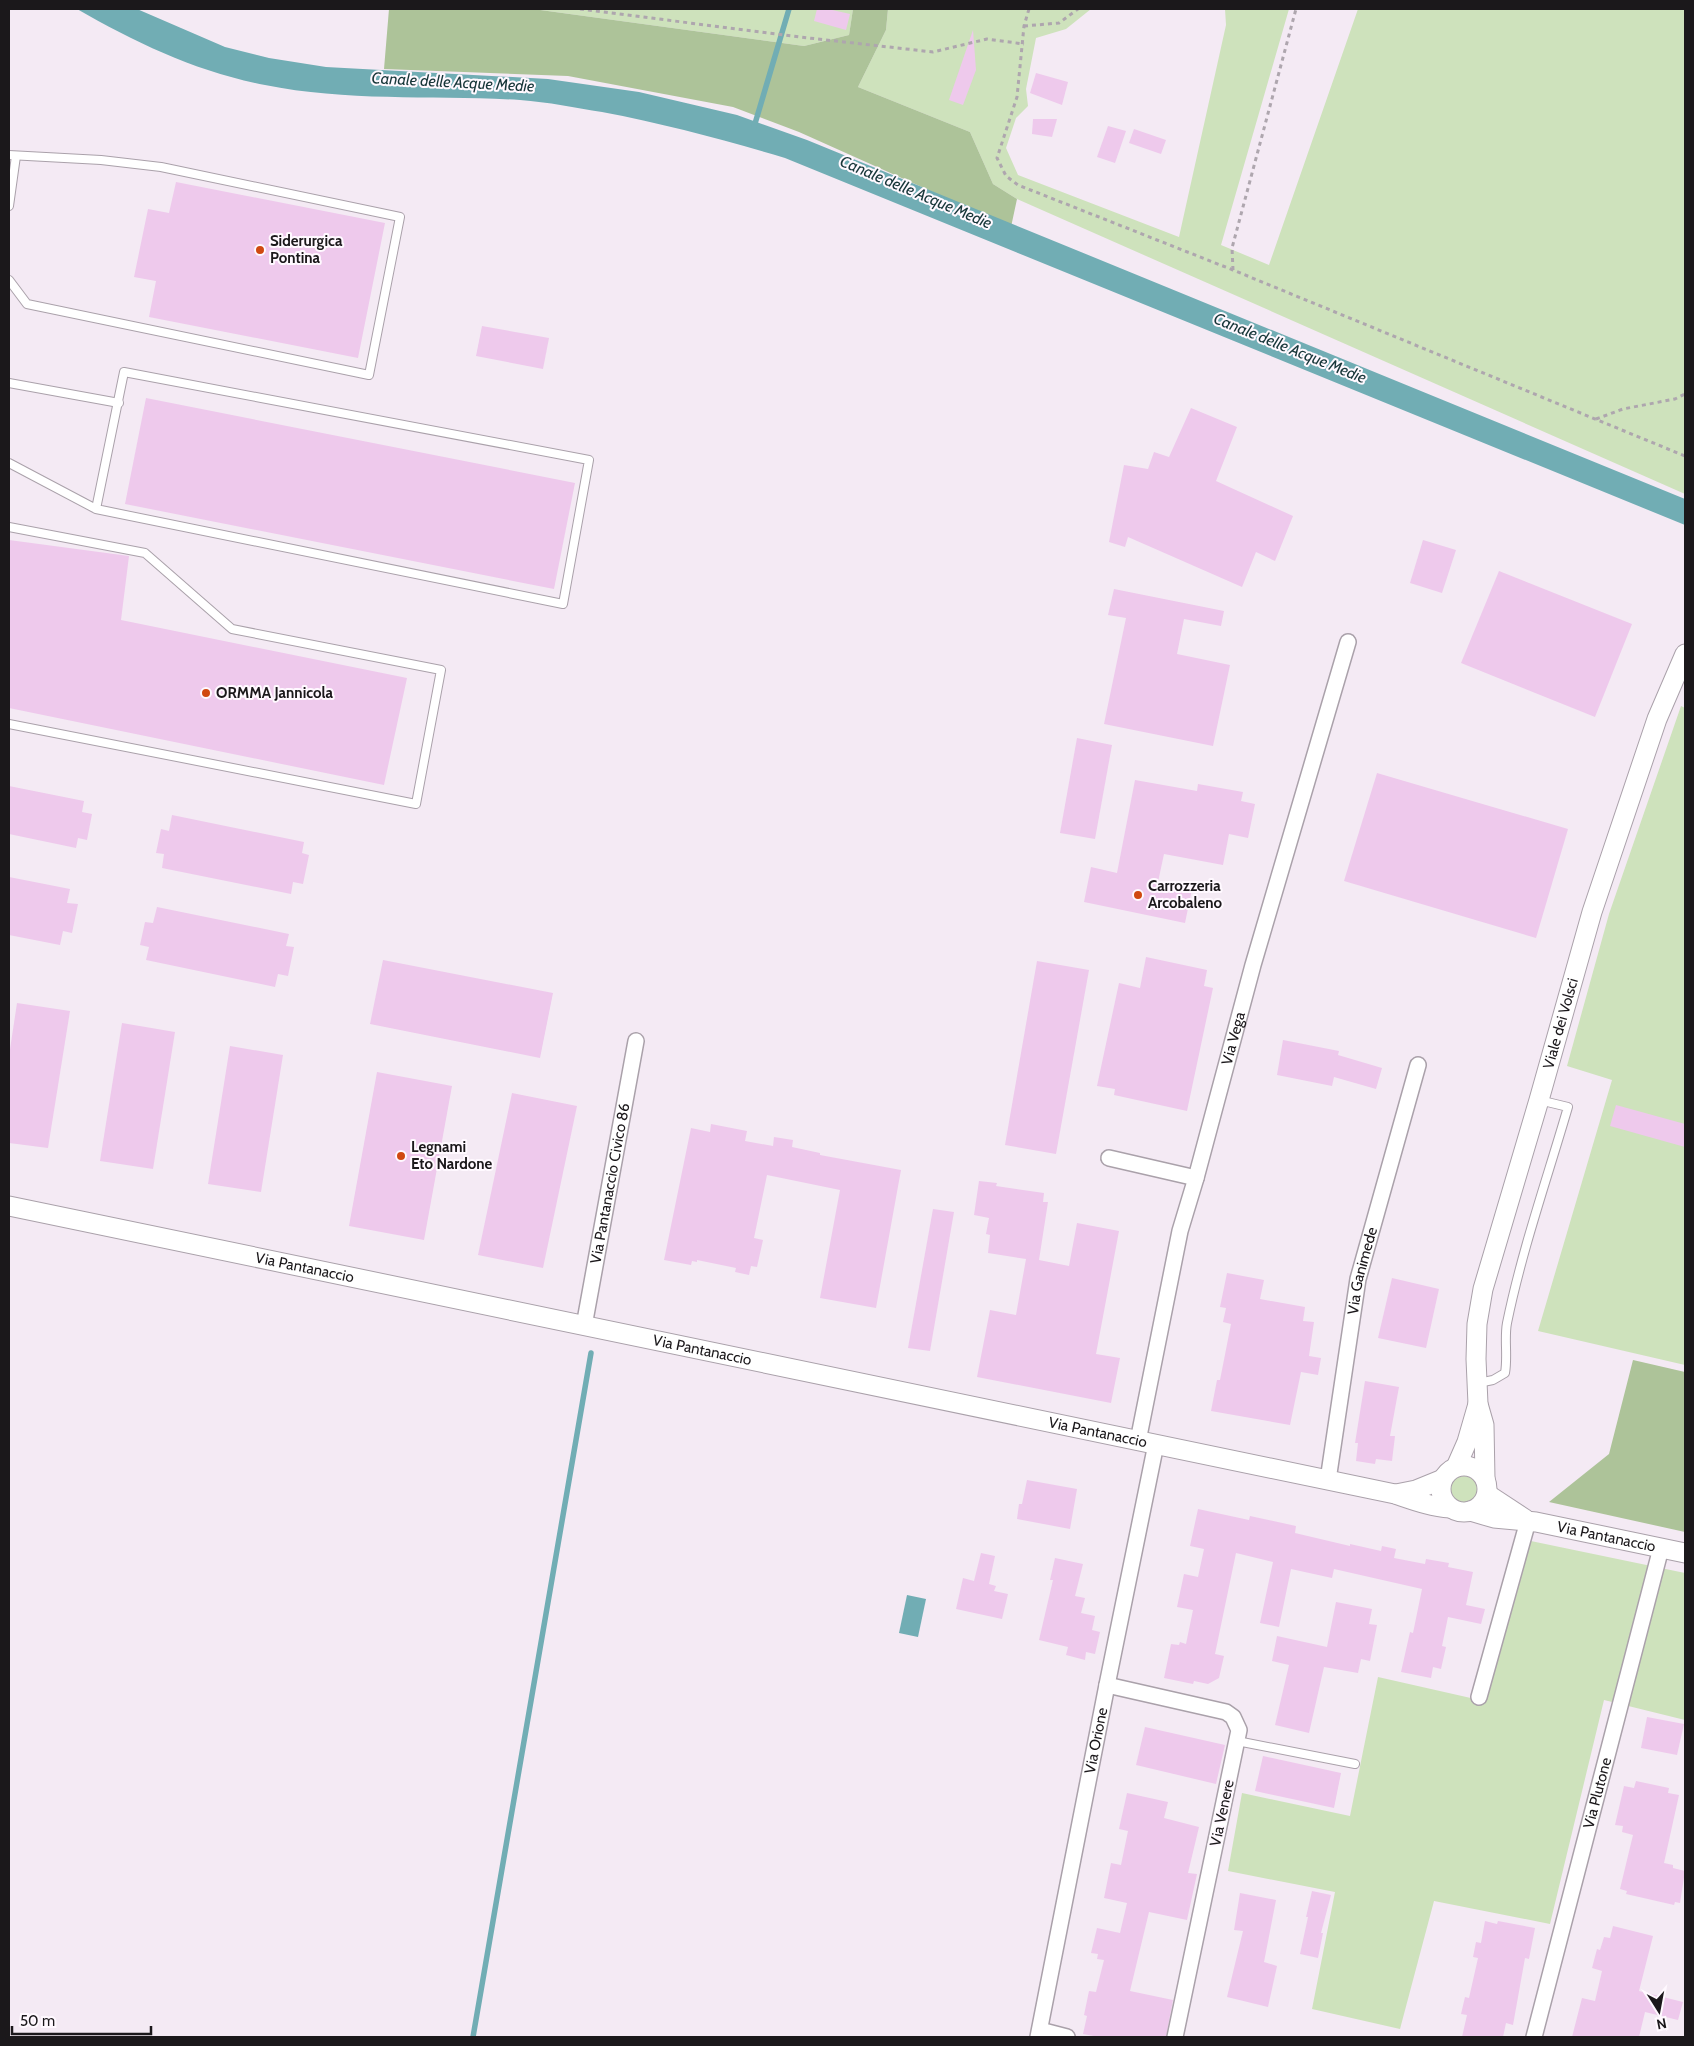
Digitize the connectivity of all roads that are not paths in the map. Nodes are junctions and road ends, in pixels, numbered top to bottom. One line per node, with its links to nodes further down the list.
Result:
1 (13, 156): 2 (lane); 3 (lane)
2 (9, 206)
3 (9, 280)
4 (9, 383): 5 (lane)
5 (118, 402): 7 (lane); 7 (lane)
6 (9, 463): 7 (lane)
7 (96, 509)
8 (9, 527): 11 (lane)
9 (1348, 642): 16 (street, Via Vega)
10 (1685, 654): 14 (street, Viale dei Volsci)
11 (9, 724)
12 (636, 1041): 18 (street, Via Pantanaccio Civico 86)
13 (1418, 1064): 24 (street, Via Ganimede)
14 (1539, 1100): 19 (street, Viale dei Volsci); 19 (lane)
15 (1108, 1158): 16 (street)
16 (1196, 1178): 21 (street, Via Vega)
17 (9, 1206): 18 (street, Via Pantanaccio)
18 (584, 1326): 21 (street, Via Pantanaccio)
19 (1478, 1383): 20 (street, Viale dei Volsci)
20 (1478, 1404): 23 (street, Viale dei Volsci); 25 (street, Viale dei Volsci)
21 (1138, 1440): 22 (street, Via Pantanaccio)
22 (1156, 1444): 24 (street, Via Pantanaccio); 32 (street, Via Orione)
23 (1449, 1473): 25 (street); 26 (street, Via Pantanaccio); 27 (street)
24 (1328, 1480): 26 (street, Via Pantanaccio)
25 (1486, 1486): 28 (street); 29 (street, Via Pantanaccio)
26 (1395, 1494): 27 (street, Via Pantanaccio)
27 (1450, 1508): 28 (street)
28 (1470, 1511): 29 (street, Via Pantanaccio)
29 (1528, 1520): 30 (street, Via Pantanaccio); 33 (street)
30 (1661, 1548): 31 (street, Via Pantanaccio); 39 (street, Via Plutone)
31 (1685, 1553)
32 (1107, 1685): 34 (street, Via Venere); 36 (street, Via Orione)
33 (1479, 1696)
34 (1237, 1741): 35 (lane); 38 (street, Via Venere)
35 (1355, 1764)
36 (1039, 2034): 37 (street)
37 (1067, 2037)
38 (1175, 2037)
39 (1534, 2037)

